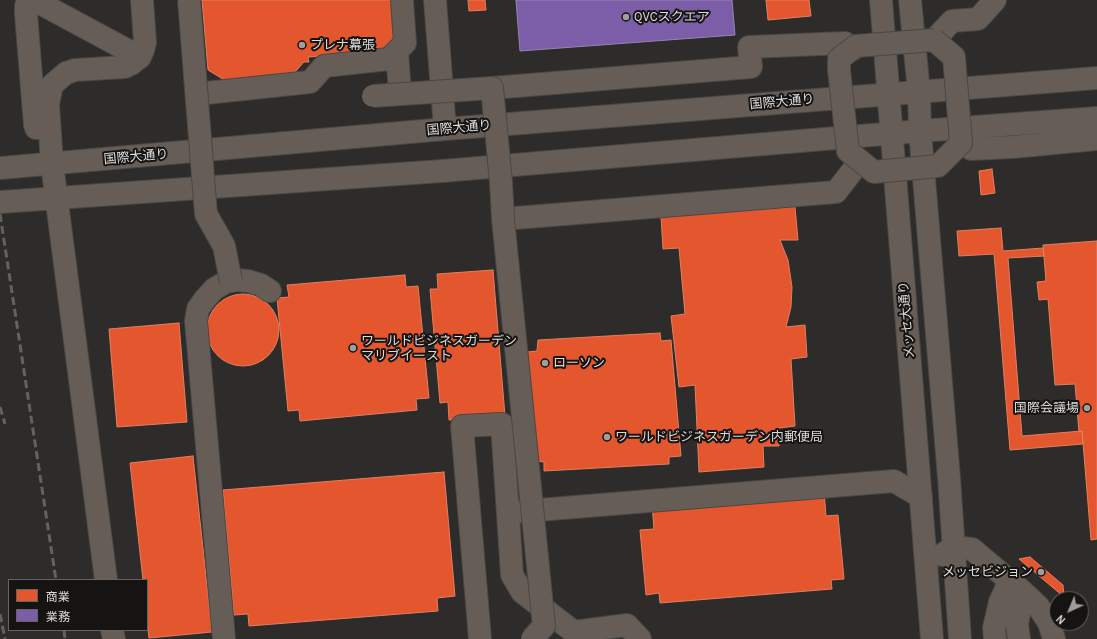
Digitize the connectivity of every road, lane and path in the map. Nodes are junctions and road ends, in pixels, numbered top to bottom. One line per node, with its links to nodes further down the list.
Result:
1 (28, 0): 28 (street)
2 (34, 0): 13 (street)
3 (142, 0): 13 (street)
4 (189, 0): 17 (street, bridge)
5 (402, 0): 12 (street)
6 (434, 0): 22 (street)
7 (881, 0): 19 (street, メッセ大通り)
8 (910, 0): 16 (street)
9 (995, 0): 10 (street)
10 (934, 40): 11 (street, bridge); 27 (street, bridge)
11 (852, 49): 15 (street); 27 (street, bridge)
12 (397, 51): 17 (street); 18 (street)
13 (140, 57): 28 (street)
14 (1097, 78): 16 (street, 国際大通り)
15 (492, 88): 18 (street, bridge); 32 (street, bridge)
16 (919, 92): 19 (street, 国際大通り); 23 (street)
17 (197, 94): 33 (street, bridge)
18 (400, 94): 20 (street, bridge)
19 (889, 94): 22 (street, 国際大通り); 24 (street, メッセ大通り)
20 (373, 96)
21 (1097, 118): 23 (street)
22 (445, 129): 28 (street, 国際大通り)
23 (920, 131): 24 (street); 37 (street)
24 (892, 133): 30 (street); 35 (street, メッセ大通り)
25 (1097, 139): 26 (street)
26 (971, 149)
27 (860, 161): 32 (street)
28 (52, 164): 29 (street, 国際大通り); 30 (street)
29 (0, 168)
30 (57, 198): 31 (street); 39 (street)
31 (0, 202)
32 (503, 219): 43 (street, bridge)
33 (231, 281): 34 (street); 41 (street)
34 (270, 291)
35 (921, 497): 36 (street); 38 (street, メッセ大通り)
36 (508, 513): 42 (street); 44 (street)
37 (953, 547): 38 (street); 40 (street); 46 (street)
38 (928, 577): 45 (street, メッセ大通り)
39 (106, 579)
40 (1016, 586): 47 (street); 48 (street); 49 (street)
41 (224, 639)
42 (480, 639)
43 (532, 639)
44 (640, 639)
45 (932, 639)
46 (960, 639)
47 (995, 639)
48 (1019, 639)
49 (1054, 639)

